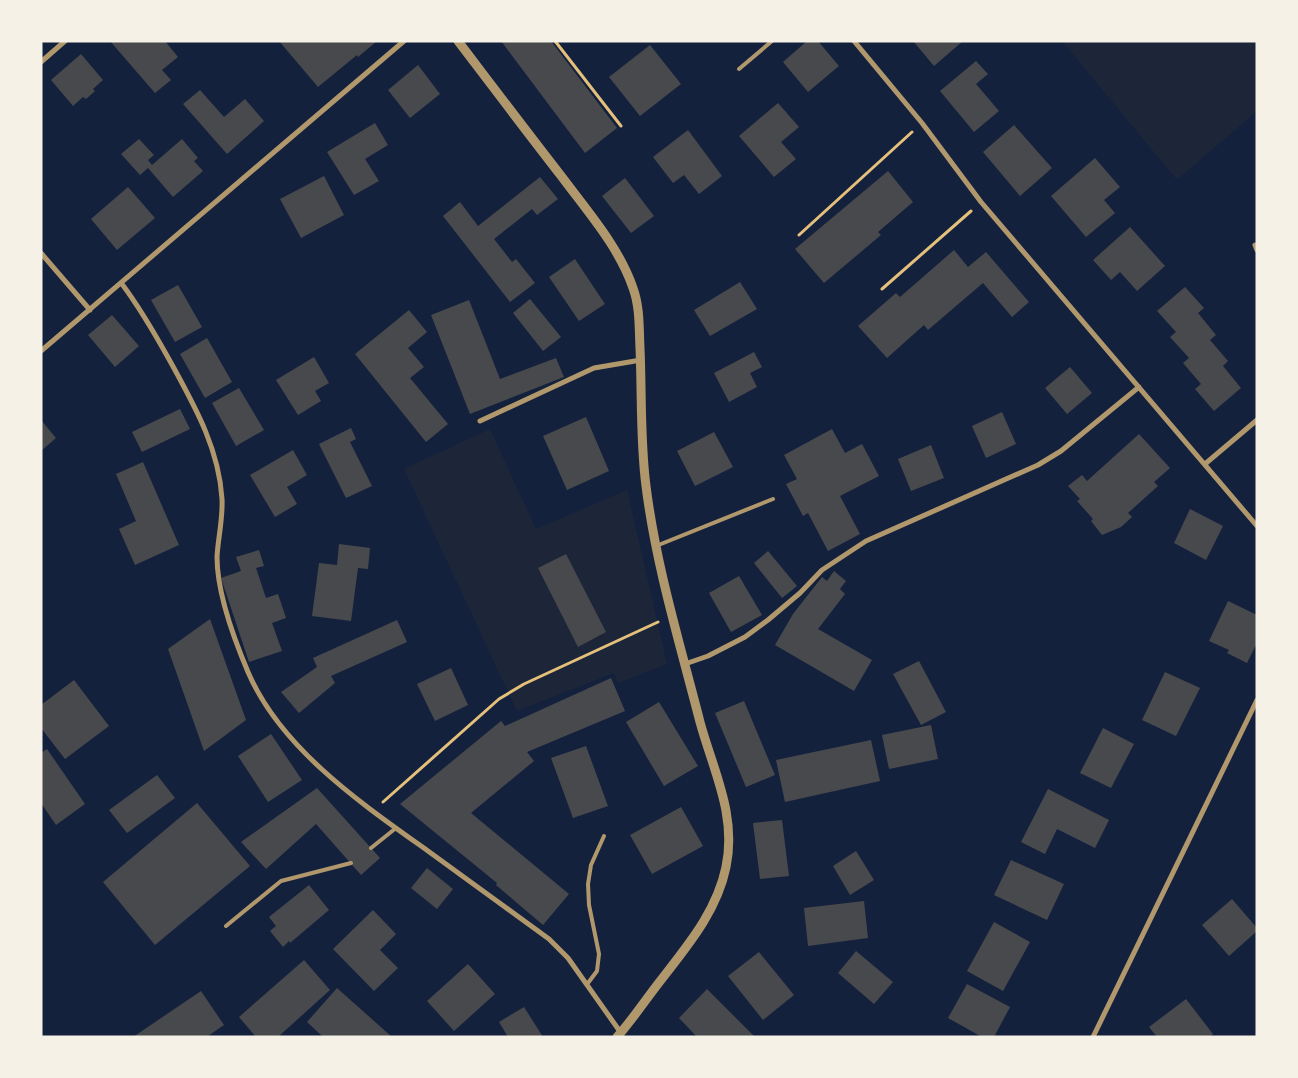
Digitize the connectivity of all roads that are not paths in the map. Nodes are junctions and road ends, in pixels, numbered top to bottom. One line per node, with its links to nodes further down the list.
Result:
1 (65, 41): 6 (street)
2 (404, 41): 9 (street)
3 (458, 41): 12 (street)
4 (772, 41): 7 (lane)
5 (854, 41): 13 (street)
6 (41, 62)
7 (739, 69)
8 (41, 253): 10 (street)
9 (122, 284): 10 (street); 22 (street)
10 (90, 310): 11 (street)
11 (41, 351)
12 (641, 360): 15 (street); 19 (street)
13 (1139, 387): 16 (street); 20 (street)
14 (1257, 420): 16 (street)
15 (480, 421)
16 (1205, 464): 18 (street)
17 (773, 499): 19 (lane)
18 (1257, 526)
19 (656, 546): 20 (street)
20 (685, 664): 28 (street)
21 (1257, 700): 29 (street)
22 (396, 828): 24 (lane); 27 (street)
23 (604, 836): 27 (lane)
24 (371, 848)
25 (351, 863): 26 (lane)
26 (226, 926)
27 (588, 984): 28 (street)
28 (619, 1035)
29 (1093, 1037)

